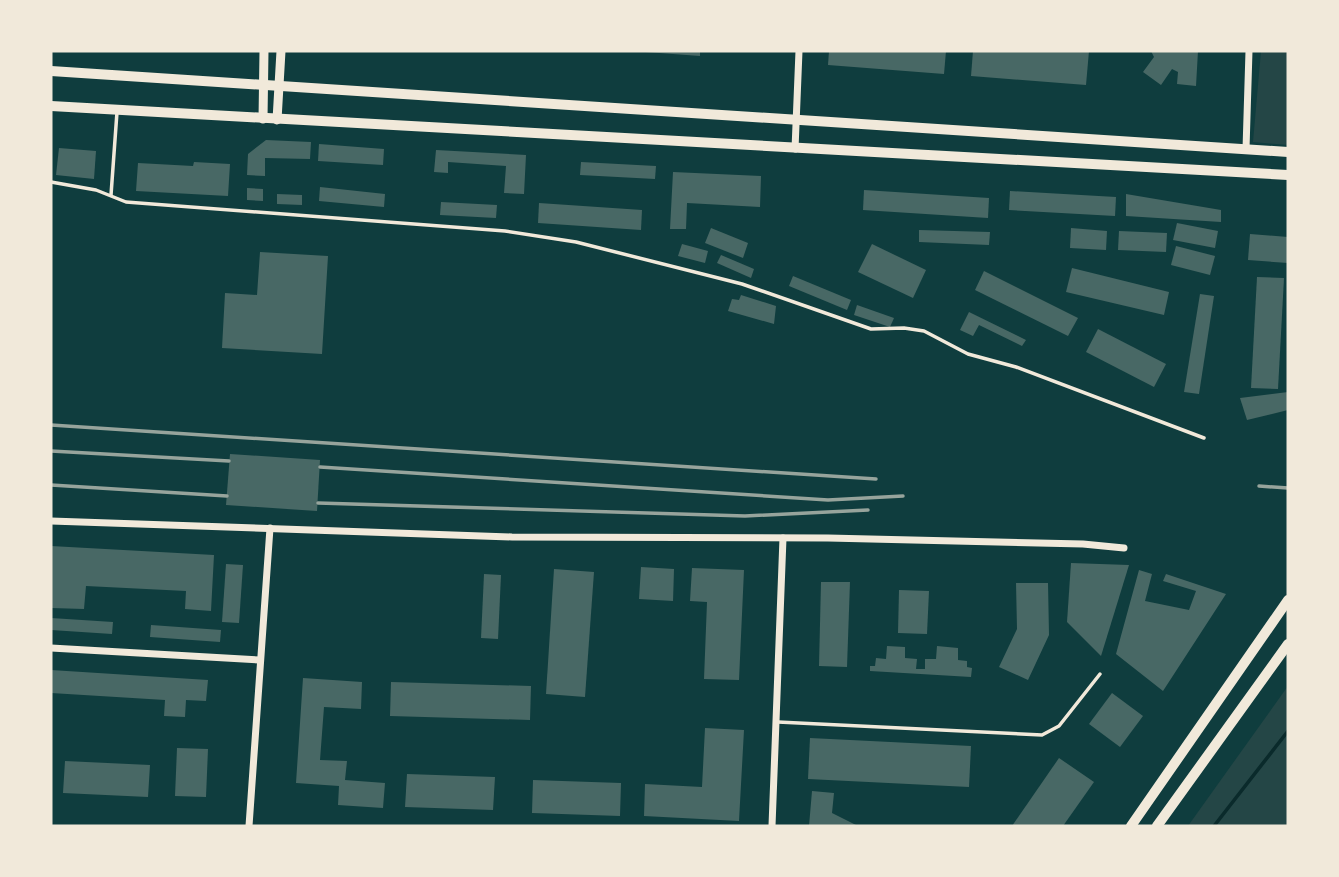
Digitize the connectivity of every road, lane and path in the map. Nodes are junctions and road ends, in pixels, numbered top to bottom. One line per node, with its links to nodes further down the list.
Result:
1 (264, 51): 6 (street)
2 (281, 51): 7 (street)
3 (799, 51): 10 (street)
4 (1249, 51): 14 (street)
5 (51, 71): 6 (main road)
6 (262, 85): 7 (main road); 11 (street)
7 (280, 87): 10 (main road); 12 (street)
8 (51, 106): 9 (main road)
9 (117, 110): 11 (main road); 18 (lane)
10 (796, 118): 13 (street); 14 (main road)
11 (263, 119): 12 (main road)
12 (277, 120): 13 (main road)
13 (795, 149): 16 (main road)
14 (1246, 149): 15 (main road)
15 (1288, 152)
16 (1288, 175)
17 (51, 182): 18 (lane)
18 (111, 196): 19 (lane)
19 (1204, 438)
20 (51, 521): 21 (street)
21 (270, 528): 22 (street); 27 (street)
22 (783, 538): 23 (street); 29 (street)
23 (1124, 548)
24 (1288, 600): 32 (main road)
25 (1288, 644): 33 (main road)
26 (51, 648): 27 (street)
27 (261, 660): 30 (street)
28 (1100, 674): 29 (lane)
29 (778, 722): 31 (street)
30 (249, 826)
31 (772, 826)
32 (1131, 826)
33 (1157, 826)

